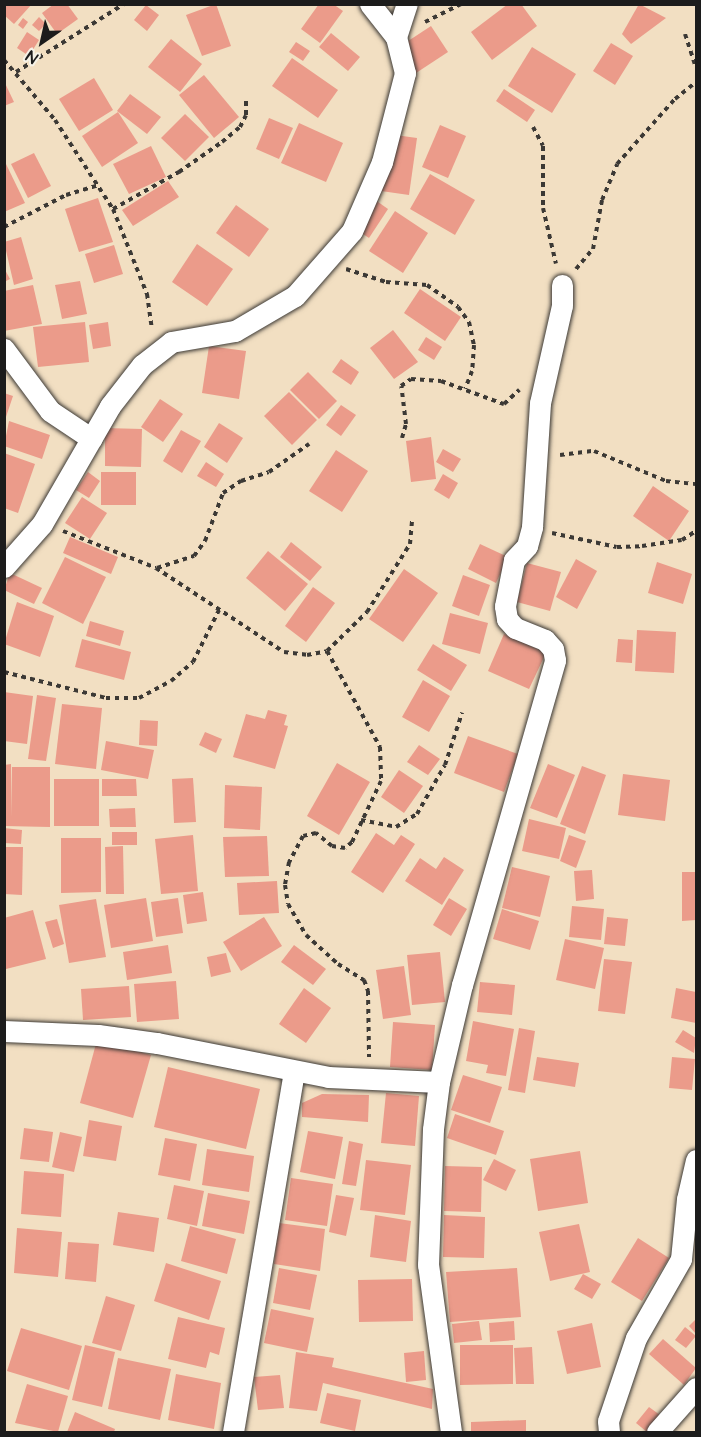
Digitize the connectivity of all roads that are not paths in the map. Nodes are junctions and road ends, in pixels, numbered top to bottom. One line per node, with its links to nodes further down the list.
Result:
1 (370, 4): 3 (street)
2 (407, 4): 3 (street)
3 (400, 45): 6 (street)
4 (562, 285): 10 (street)
5 (4, 349): 6 (street)
6 (92, 440): 7 (street)
7 (4, 567)
8 (4, 1031): 9 (street)
9 (294, 1071): 10 (street); 13 (street)
10 (439, 1082): 14 (street)
11 (696, 1160): 15 (street)
12 (696, 1388): 16 (street)
13 (233, 1432)
14 (451, 1432)
15 (609, 1432)
16 (657, 1432)

